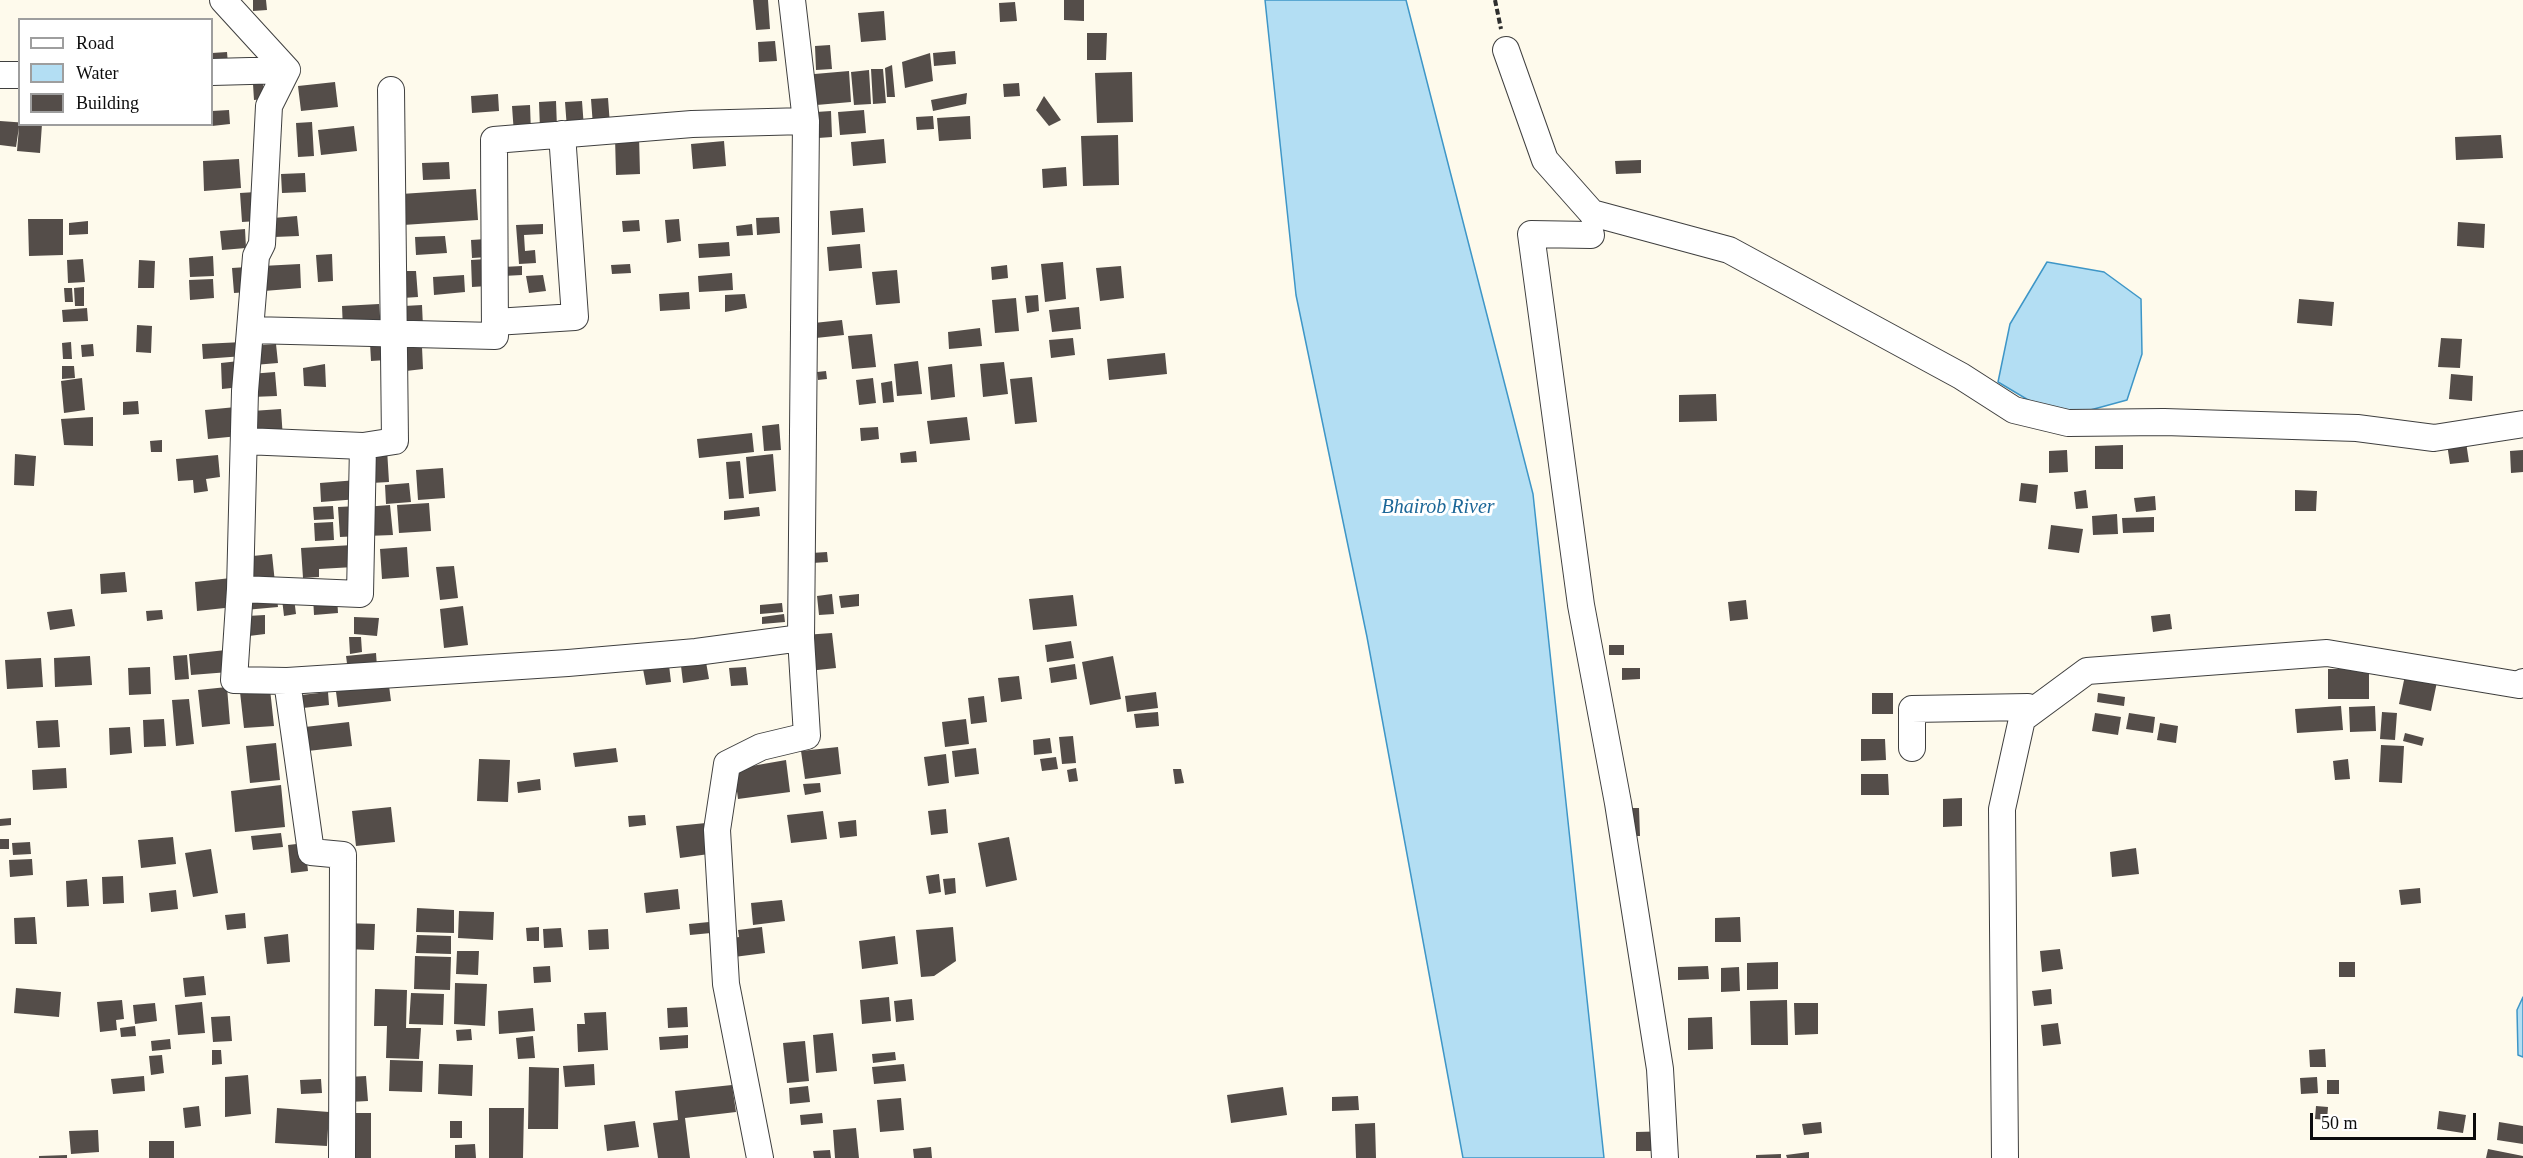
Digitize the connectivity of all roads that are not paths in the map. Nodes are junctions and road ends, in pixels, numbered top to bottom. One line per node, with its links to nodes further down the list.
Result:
1 (223, 0): 4 (street)
2 (792, 0): 9 (street)
3 (1506, 50): 15 (street)
4 (287, 70): 5 (street); 13 (street)
5 (213, 72)
6 (0, 75): 7 (street)
7 (18, 75)
8 (391, 90): 14 (street)
9 (806, 121): 10 (street); 19 (street)
10 (562, 134): 12 (street); 12 (street)
11 (1591, 235): 26 (street)
12 (495, 322): 14 (street)
13 (250, 330): 14 (street); 16 (street)
14 (395, 334): 17 (street)
15 (2523, 424)
16 (244, 441): 17 (street); 18 (street)
17 (363, 446): 18 (street)
18 (240, 589): 20 (street)
19 (801, 638): 20 (street); 25 (street)
20 (287, 681): 24 (street)
21 (2523, 682): 27 (street)
22 (2028, 706): 23 (street)
23 (1912, 748)
24 (342, 1158)
25 (760, 1158)
26 (1665, 1158)
27 (2005, 1158)

